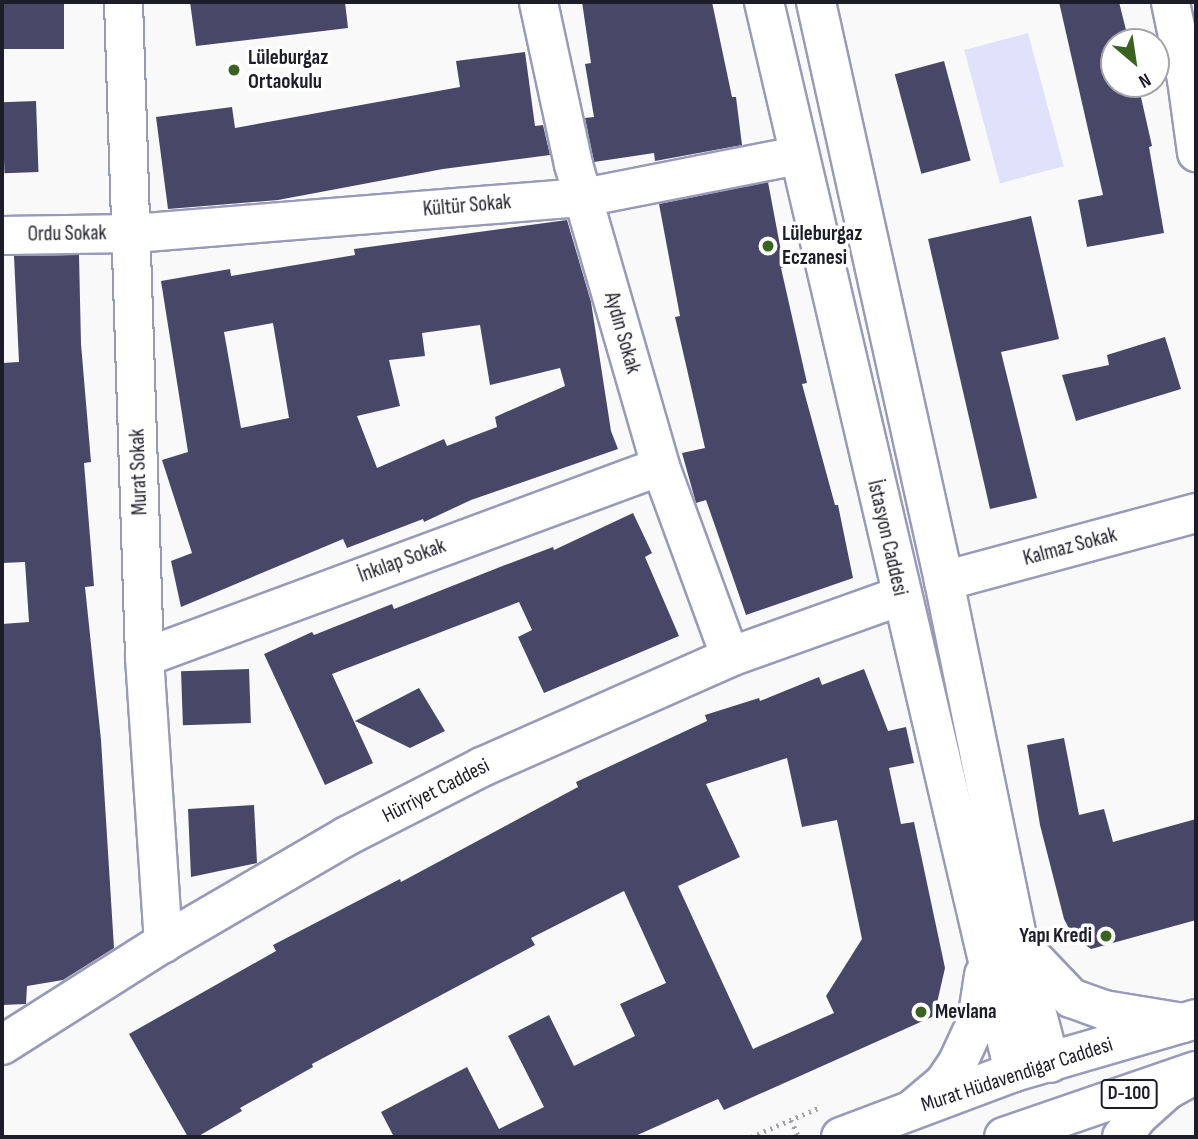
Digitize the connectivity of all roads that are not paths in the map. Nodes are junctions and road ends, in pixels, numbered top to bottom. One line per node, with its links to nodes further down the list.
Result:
1 (123, 2): 10 (street, Murat Sokak)
2 (538, 2): 9 (street, Aydın Sokak)
3 (764, 2): 8 (main road, İstasyon Caddesi)
4 (816, 2): 6 (main road, İstasyon Caddesi)
5 (1170, 2): 7 (street)
6 (848, 144): 8 (main road); 14 (main road, İstasyon Caddesi)
7 (1196, 152)
8 (798, 155): 9 (street, Kültür Sokak); 15 (main road, İstasyon Caddesi)
9 (583, 197): 10 (street, Kültür Sokak); 12 (street, Aydın Sokak)
10 (133, 233): 11 (street, Ordu Sokak); 16 (street, Murat Sokak)
11 (2, 235)
12 (660, 466): 16 (street, İnkılap Sokak); 17 (street, Aydın Sokak)
13 (1196, 513): 14 (main road, Kalmaz Sokak)
14 (944, 582): 15 (main road, Kalmaz Sokak); 19 (main road, İstasyon Caddesi)
15 (900, 596): 17 (main road, Hürriyet Caddesi); 19 (main road, İstasyon Caddesi)
16 (144, 657): 18 (street, Murat Sokak)
17 (730, 657): 18 (main road, Hürriyet Caddesi)
18 (163, 943): 21 (main road, Hürriyet Caddesi)
19 (1002, 951): 20 (main road); 22 (main road, İstasyon Caddesi); 23 (main road, İstasyon Caddesi); 25 (main road)
20 (1190, 1021): 22 (main road, Murat Hüdavendigar Caddesi / D-100)
21 (2, 1045)
22 (1050, 1063): 23 (main road, Murat Hüdavendigar Caddesi / D-100); 27 (main road, İstasyon Caddesi)
23 (1014, 1072): 25 (main road, Murat Hüdavendigar Caddesi / D-100); 27 (main road, İstasyon Caddesi)
24 (1196, 1072): 27 (main road, D-100); 28 (main road)
25 (913, 1109): 26 (main road, Murat Hüdavendigar Caddesi / D-100)
26 (833, 1121)
27 (1038, 1131)
28 (1122, 1137)

